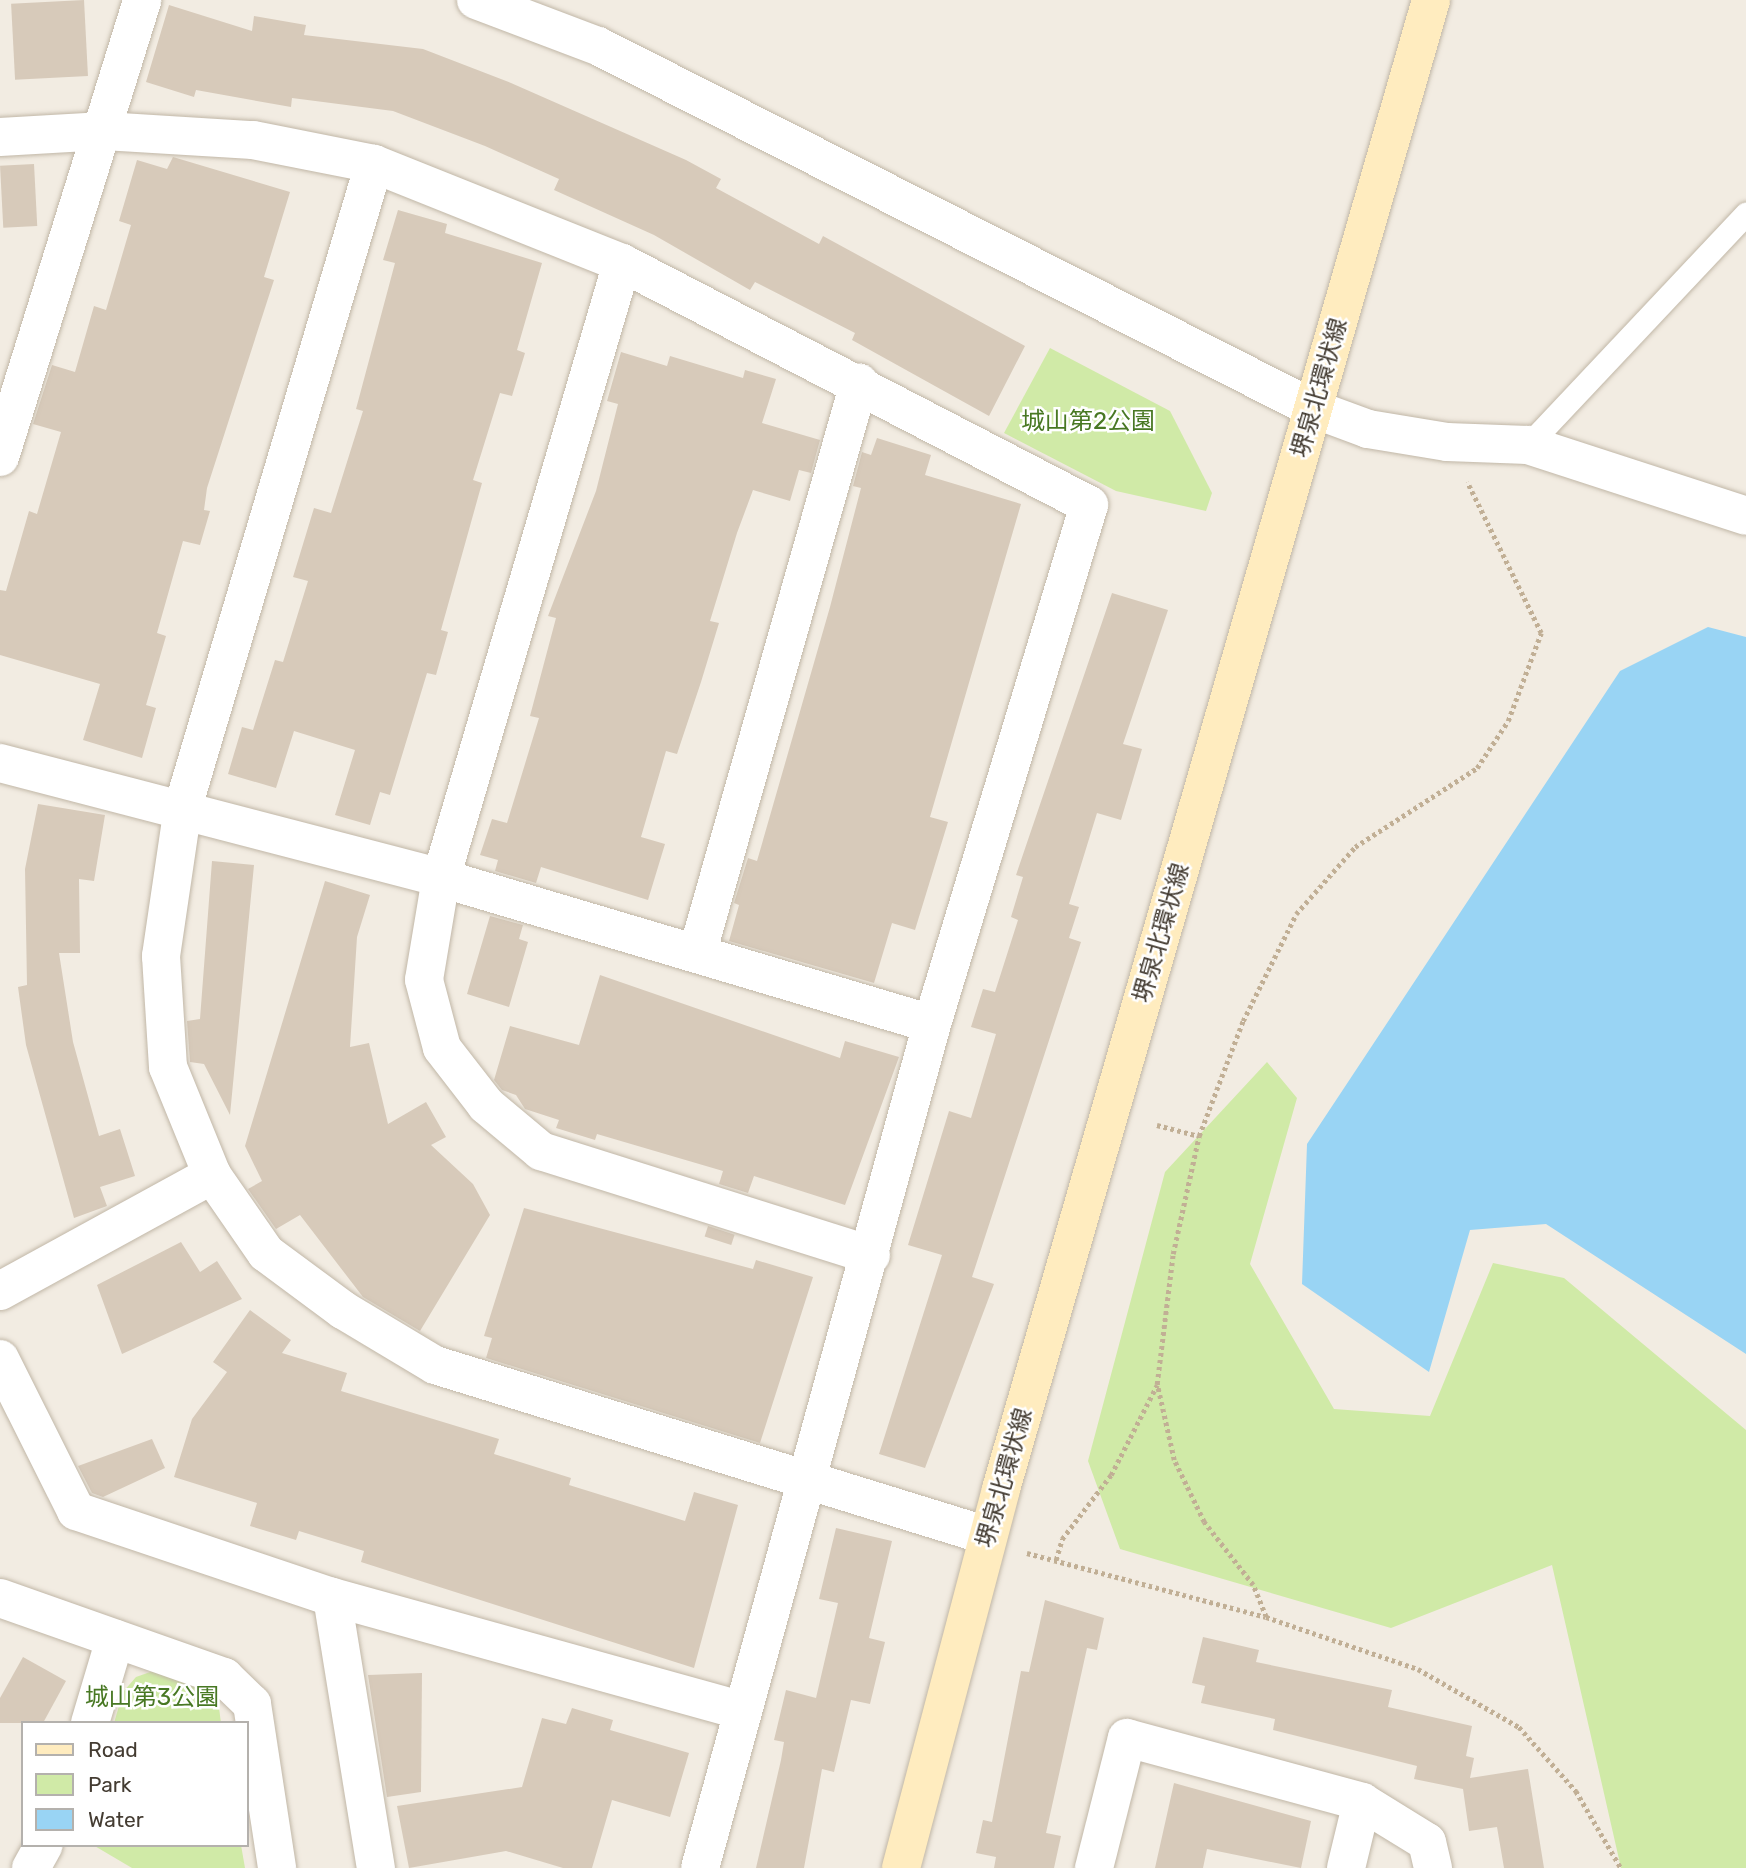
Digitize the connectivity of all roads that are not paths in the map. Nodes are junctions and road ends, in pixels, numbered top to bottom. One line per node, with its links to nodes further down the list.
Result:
1 (142, 0): 4 (street)
2 (475, 0): 10 (street)
3 (1431, 0): 10 (main road, 堺泉北環状線)
4 (104, 131): 5 (street); 6 (street); 12 (street)
5 (0, 137)
6 (374, 164): 8 (street); 15 (street)
7 (1746, 214): 11 (lane)
8 (622, 263): 9 (street); 16 (street)
9 (859, 383): 17 (street); 18 (street)
10 (1314, 409): 11 (street); 24 (main road, 堺泉北環状線)
11 (1528, 445): 13 (street)
12 (0, 457)
13 (1743, 508)
14 (0, 763): 15 (street)
15 (183, 807): 16 (street); 19 (street)
16 (441, 878): 17 (street); 20 (street)
17 (697, 954): 18 (street)
18 (932, 1024): 20 (street)
19 (212, 1175): 21 (street); 23 (street)
20 (871, 1255): 23 (street)
21 (0, 1291)
22 (0, 1359): 25 (street)
23 (808, 1485): 24 (street); 28 (street)
24 (987, 1539): 36 (main road, 堺泉北環状線)
25 (332, 1597): 28 (street); 34 (street)
26 (0, 1598): 27 (street)
27 (114, 1639): 29 (street); 33 (street)
28 (742, 1711): 35 (street)
29 (91, 1721)
30 (1362, 1802): 37 (street); 38 (street); 39 (street)
31 (43, 1847): 32 (street)
32 (31, 1868)
33 (277, 1868)
34 (376, 1868)
35 (700, 1868)
36 (901, 1868)
37 (1094, 1868)
38 (1346, 1868)
39 (1433, 1868)

